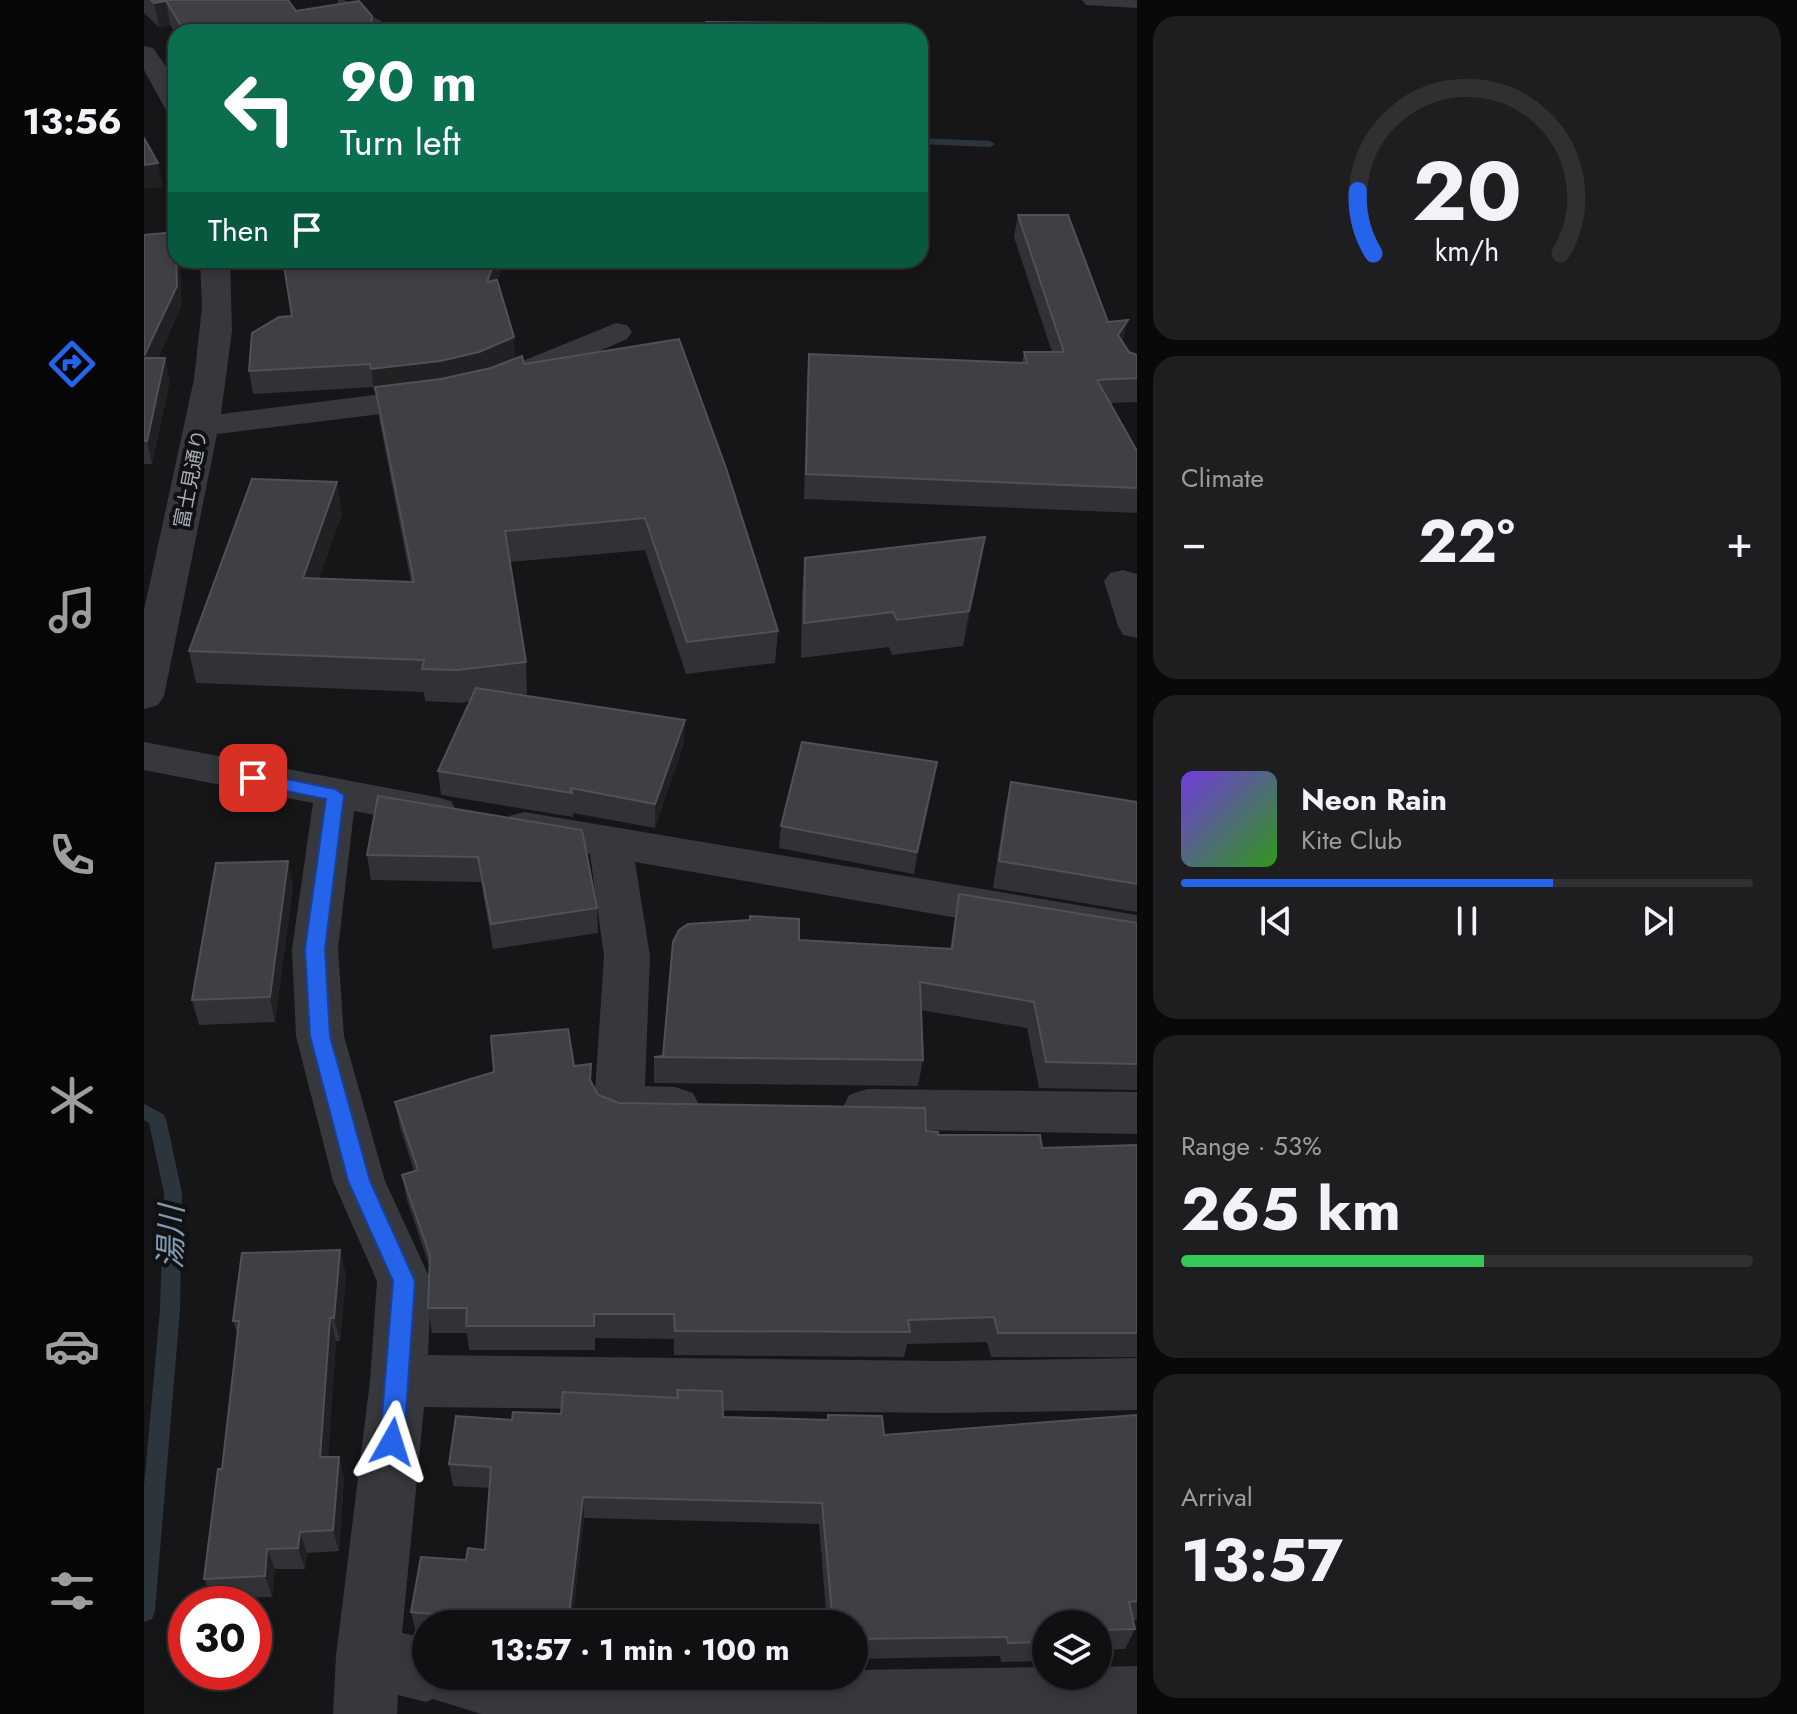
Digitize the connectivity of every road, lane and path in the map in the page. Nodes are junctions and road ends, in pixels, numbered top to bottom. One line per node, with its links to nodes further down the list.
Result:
1 (1094, 0): 2 (street)
2 (1134, 7)
3 (144, 53): 4 (street)
4 (168, 90)
5 (216, 268): 7 (street, 富士見通り)
6 (616, 332): 7 (street)
7 (202, 426): 10 (street, 富士見通り)
8 (1123, 581): 9 (street)
9 (1137, 626)
10 (144, 696)
11 (144, 756): 12 (street)
12 (335, 795): 13 (street); 18 (street)
13 (610, 842): 14 (street); 15 (street)
14 (1137, 932)
15 (713, 1107)
16 (823, 1109): 17 (street)
17 (1137, 1113)
18 (398, 1381): 19 (street); 20 (street)
19 (1137, 1384)
20 (387, 1680)
21 (517, 1690): 22 (street)
22 (1137, 1698)

